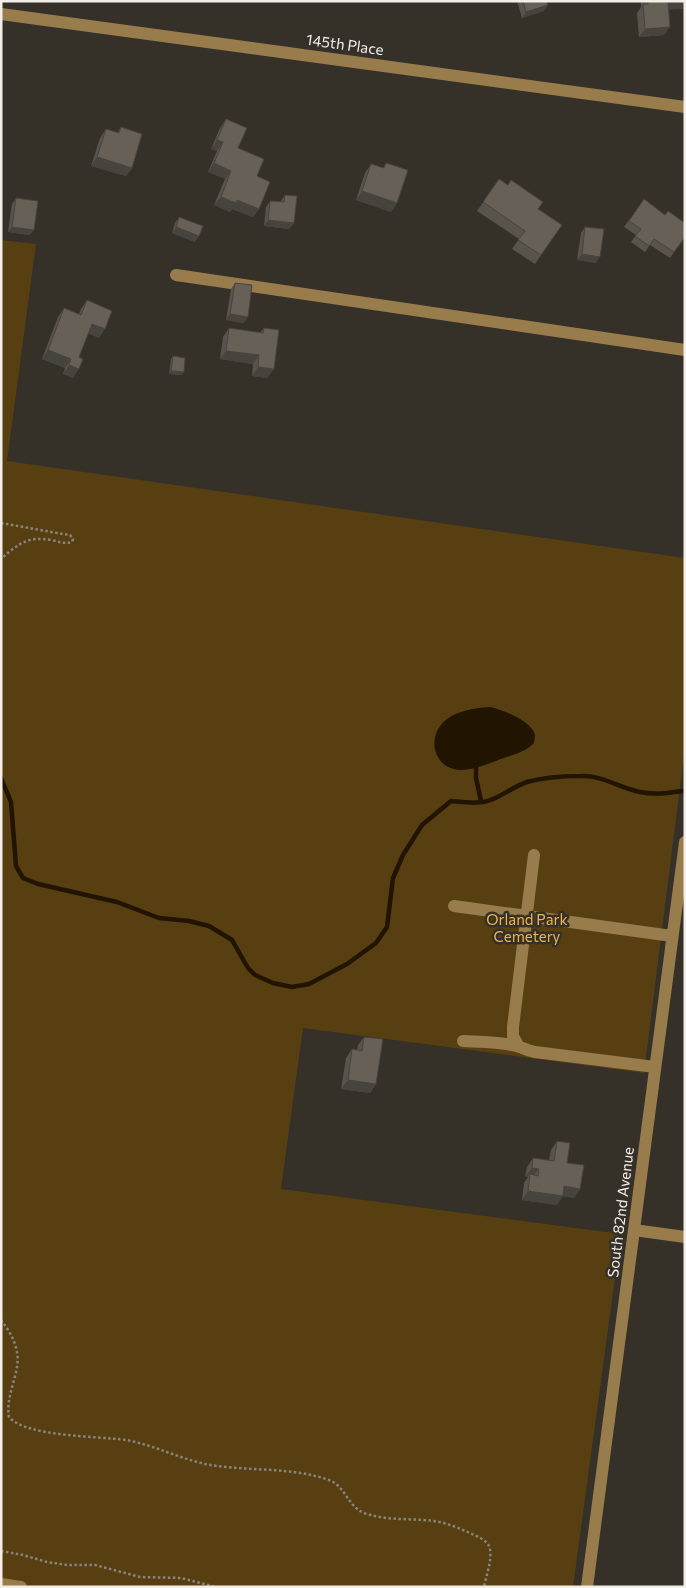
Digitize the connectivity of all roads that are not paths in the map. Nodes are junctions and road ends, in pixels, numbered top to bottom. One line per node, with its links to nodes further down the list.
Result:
1 (1, 14): 2 (street, 145th Place)
2 (685, 107)
3 (176, 274): 4 (street)
4 (685, 350)
5 (685, 842): 9 (street, South 82nd Avenue)
6 (534, 855): 8 (street)
7 (454, 906): 8 (street)
8 (526, 916): 9 (street); 11 (street)
9 (672, 936): 12 (street, South 82nd Avenue)
10 (463, 1040): 11 (street)
11 (519, 1047): 12 (street)
12 (655, 1067): 13 (street, South 82nd Avenue)
13 (634, 1230): 14 (street); 17 (street, South 82nd Avenue)
14 (685, 1238)
15 (1, 1584): 16 (street)
16 (21, 1587)
17 (587, 1587)

